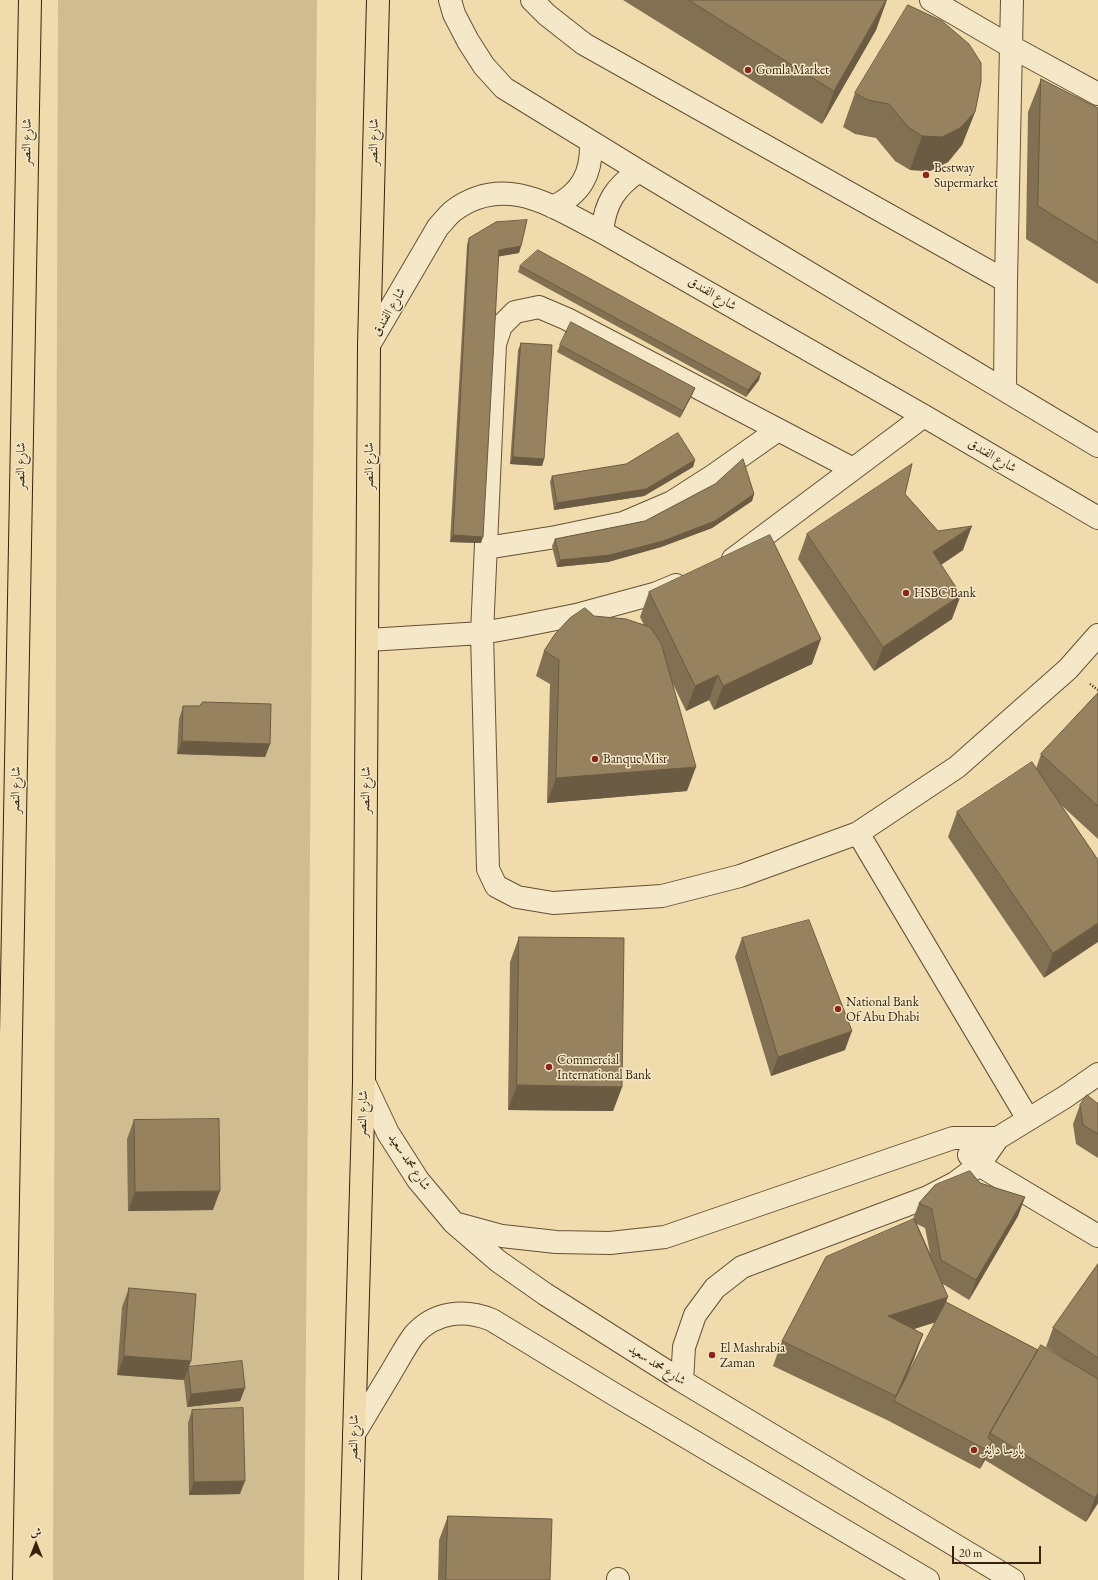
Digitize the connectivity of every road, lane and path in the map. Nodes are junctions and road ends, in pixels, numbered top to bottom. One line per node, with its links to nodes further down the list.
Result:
1 (30, 0): 38 (main road, شارع النصر)
2 (378, 0): 14 (main road, شارع النصر)
3 (450, 0): 9 (street)
4 (532, 0): 13 (street)
5 (931, 0): 7 (street)
6 (1012, 0): 7 (street)
7 (1010, 46): 8 (street); 13 (street)
8 (1098, 94)
9 (591, 142): 10 (street); 11 (street)
10 (639, 171): 12 (street); 15 (street)
11 (553, 207): 12 (street, شارع الفندق); 14 (street, شارع الفندق)
12 (602, 232): 16 (street, شارع الفندق)
13 (1006, 281): 15 (street)
14 (369, 345): 26 (main road, شارع النصر)
15 (1005, 390): 18 (street)
16 (924, 416): 19 (street); 20 (street, شارع الفندق)
17 (778, 430): 19 (street); 21 (street); 21 (street)
18 (1098, 446)
19 (853, 469): 22 (street)
20 (1098, 518)
21 (486, 548): 24 (street)
22 (717, 566)
23 (690, 578): 24 (street)
24 (482, 633): 26 (street); 27 (street)
25 (1098, 636): 27 (street)
26 (368, 640): 29 (main road, شارع النصر)
27 (858, 833): 30 (street)
28 (1098, 1074): 30 (street)
29 (364, 1082): 34 (street, شارع محمد سعيد); 37 (main road, شارع النصر)
30 (1028, 1119): 32 (street)
31 (953, 1138): 32 (street); 33 (street); 34 (street)
32 (998, 1138): 33 (street)
33 (979, 1165): 35 (street); 36 (street)
34 (454, 1223): 36 (street, شارع محمد سعيد)
35 (1098, 1236)
36 (682, 1381): 41 (street, شارع محمد سعيد)
37 (354, 1434): 39 (main road, شارع النصر); 40 (street)
38 (1, 1580)
39 (350, 1580)
40 (928, 1580)
41 (1013, 1580)

